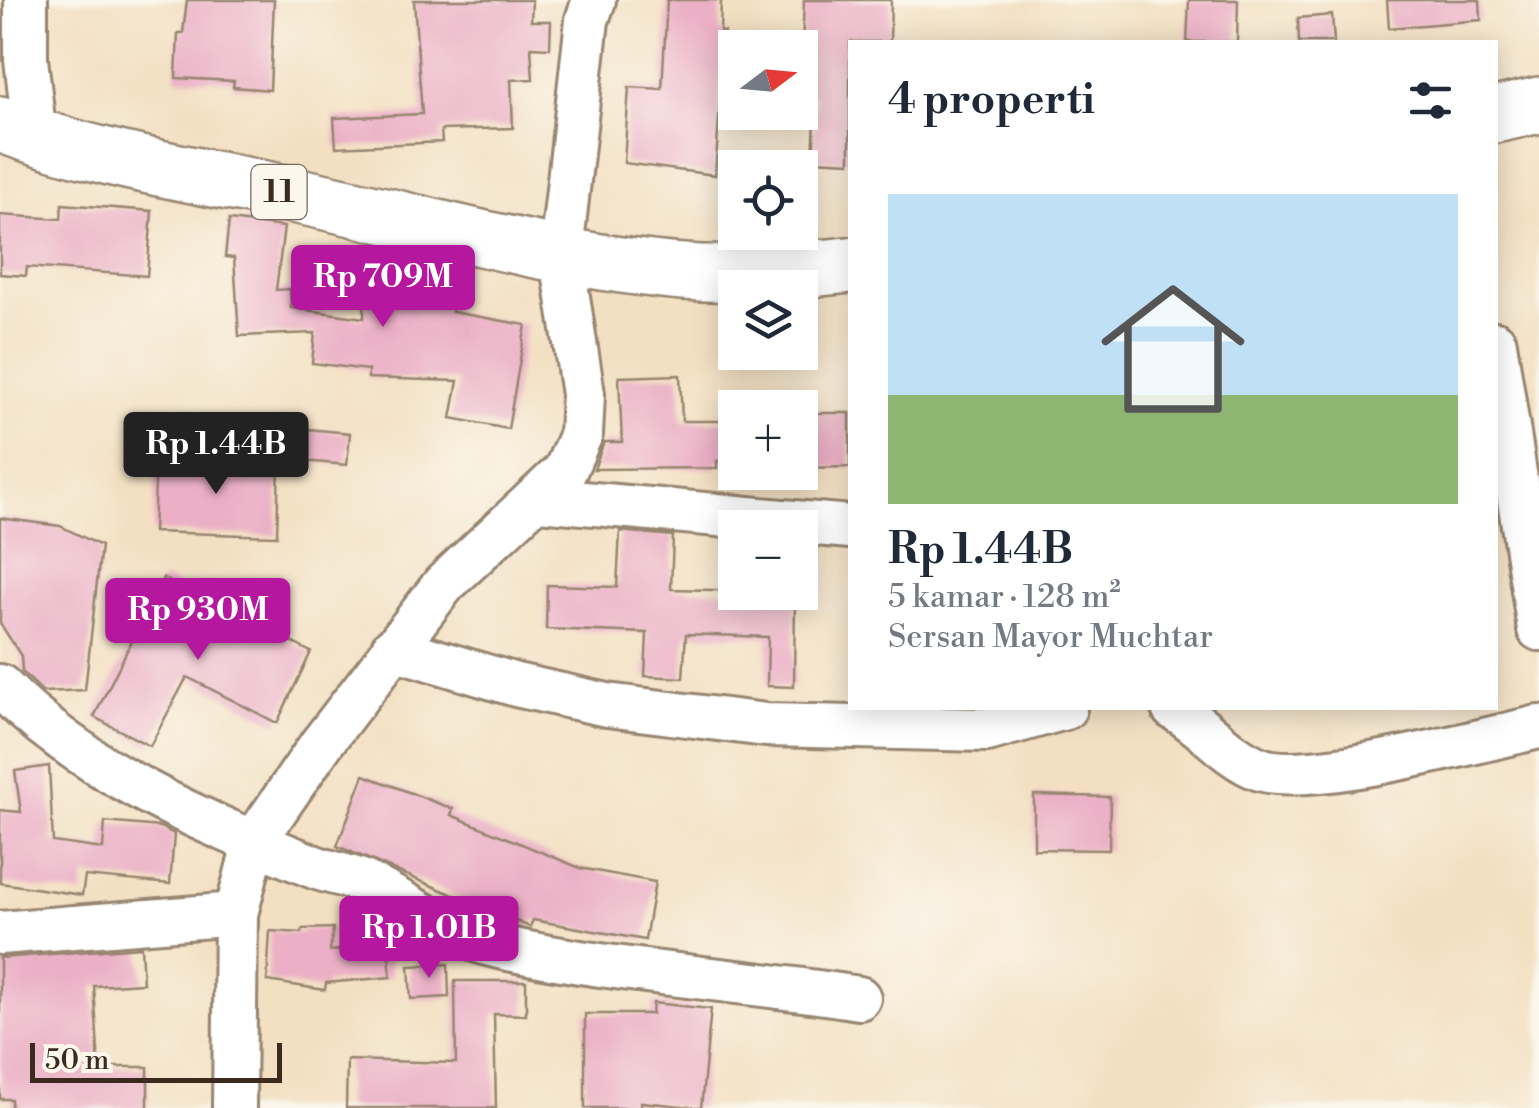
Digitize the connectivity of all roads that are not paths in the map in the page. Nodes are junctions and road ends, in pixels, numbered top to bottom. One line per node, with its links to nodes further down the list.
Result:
1 (26, 0): 3 (street)
2 (594, 0): 7 (street)
3 (13, 54): 6 (street)
4 (1539, 104): 5 (highway)
5 (1498, 114)
6 (18, 131): 7 (highway, 11)
7 (561, 252): 8 (highway, 11); 10 (street)
8 (848, 265)
9 (1498, 363): 12 (street)
10 (539, 499): 11 (street); 13 (street)
11 (848, 527)
12 (1539, 629)
13 (394, 648): 15 (street); 18 (street)
14 (0, 686): 18 (street)
15 (1058, 710)
16 (1176, 710): 17 (street)
17 (1539, 726)
18 (255, 840): 19 (street); 21 (street)
19 (236, 914): 20 (street); 22 (street)
20 (0, 934)
21 (859, 998)
22 (234, 1108)

